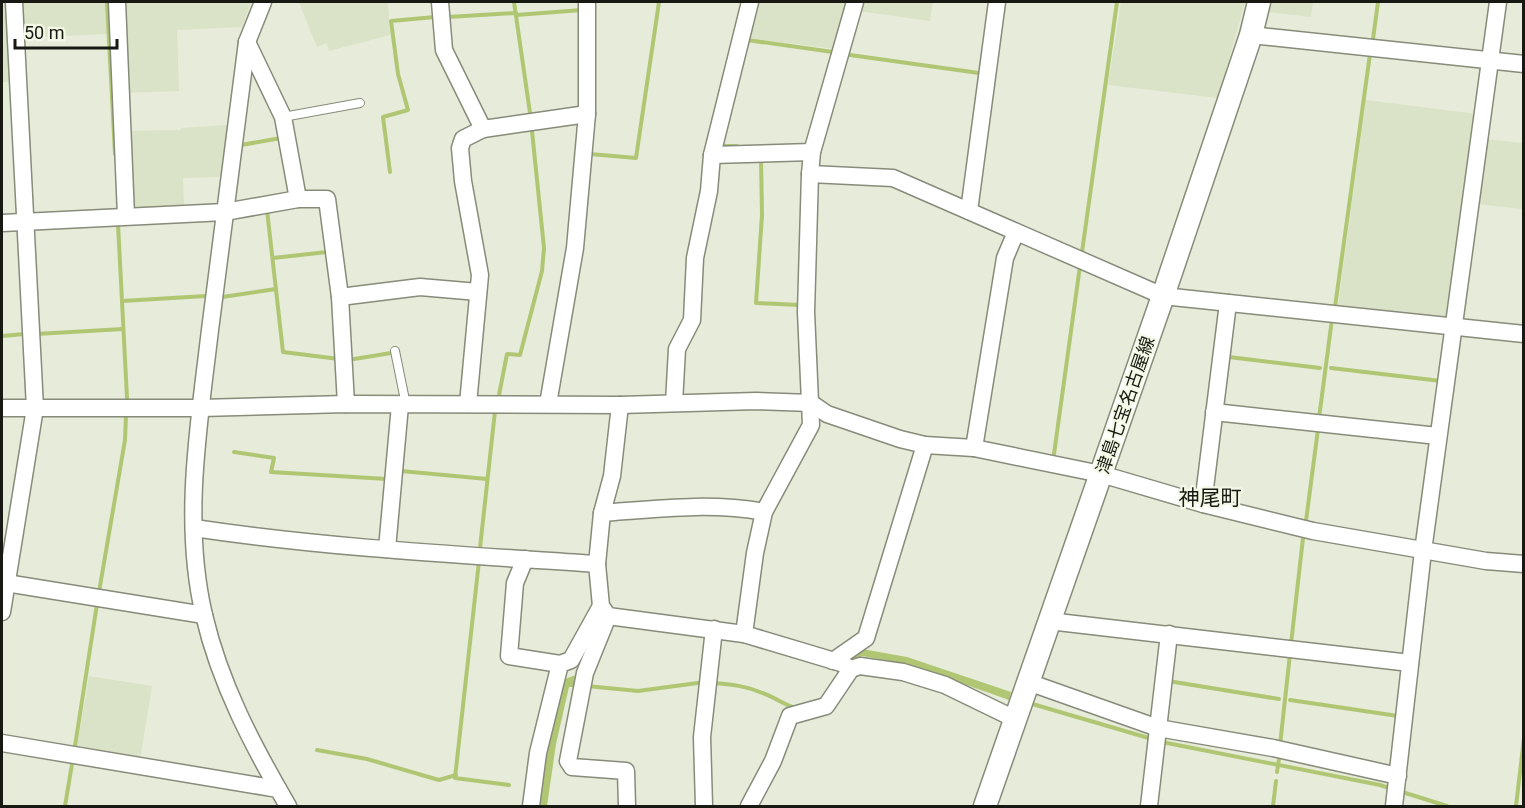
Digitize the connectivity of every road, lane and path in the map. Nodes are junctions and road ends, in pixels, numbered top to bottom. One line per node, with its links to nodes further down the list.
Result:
1 (14, 2): 26 (street)
2 (117, 2): 25 (street)
3 (263, 2): 12 (street)
4 (440, 2): 18 (street)
5 (587, 2): 16 (street)
6 (750, 2): 20 (street)
7 (855, 2): 19 (street)
8 (997, 2): 23 (street)
9 (1259, 2): 11 (main road, 津島七宝名古屋線)
10 (1498, 2): 13 (street)
11 (1251, 35): 13 (street); 30 (main road, 津島七宝名古屋線)
12 (247, 42): 17 (street); 24 (street)
13 (1490, 60): 14 (street); 33 (street)
14 (1524, 64)
15 (360, 103): 17 (lane)
16 (587, 114): 18 (street); 40 (street)
17 (283, 117): 22 (street)
18 (483, 129): 29 (street)
19 (812, 152): 20 (street); 21 (street)
20 (712, 155): 36 (street)
21 (810, 174): 23 (street); 37 (street)
22 (298, 198): 24 (street); 31 (street)
23 (969, 210): 28 (street)
24 (225, 212): 25 (street); 45 (street)
25 (126, 216): 26 (street)
26 (24, 222): 27 (street); 44 (street)
27 (2, 223)
28 (1016, 232): 30 (street); 49 (street)
29 (478, 292): 31 (street); 39 (street)
30 (1163, 296): 32 (street); 50 (main road, 津島七宝名古屋線)
31 (340, 297): 38 (street)
32 (1228, 303): 33 (street); 46 (street)
33 (1453, 327): 34 (street); 47 (street)
34 (1524, 334)
35 (395, 351): 41 (lane)
36 (674, 403): 37 (street); 42 (street)
37 (811, 403): 48 (street); 52 (street)
38 (346, 404): 41 (street); 45 (street)
39 (468, 404): 40 (street); 41 (street)
40 (548, 404): 42 (street)
41 (403, 405): 55 (street)
42 (620, 405): 53 (street)
43 (2, 408): 44 (street)
44 (35, 408): 45 (street); 60 (street)
45 (201, 408): 54 (street)
46 (1214, 412): 47 (street); 51 (street)
47 (1438, 436): 56 (street)
48 (925, 445): 49 (street); 70 (street)
49 (974, 448): 50 (street)
50 (1101, 474): 51 (street); 64 (main road, 津島七宝名古屋線)
51 (1203, 504): 56 (street)
52 (764, 512): 53 (street); 66 (street)
53 (602, 513): 58 (street)
54 (194, 528): 55 (street); 63 (street)
55 (387, 549): 57 (street)
56 (1423, 551): 59 (street); 68 (street)
57 (525, 559): 58 (street); 69 (street)
58 (597, 564): 61 (street)
59 (1524, 564)
60 (6, 583): 62 (street); 63 (street)
61 (604, 611): 65 (street); 69 (street); 78 (street)
62 (2, 612)
63 (204, 615): 74 (street)
64 (1049, 621): 67 (street); 71 (main road, 津島七宝名古屋線)
65 (714, 629): 66 (street); 79 (street)
66 (744, 633): 70 (street)
67 (1169, 634): 68 (street); 72 (street)
68 (1410, 663): 75 (street)
69 (560, 664): 77 (street)
70 (844, 665): 71 (street); 80 (street)
71 (1022, 699): 72 (street); 81 (main road, 津島七宝名古屋線)
72 (1157, 735): 75 (street); 82 (street)
73 (2, 743): 74 (street)
74 (278, 789): 76 (street)
75 (1396, 790)
76 (288, 807)
77 (531, 807)
78 (627, 807)
79 (704, 807)
80 (749, 807)
81 (985, 807)
82 (1149, 807)

